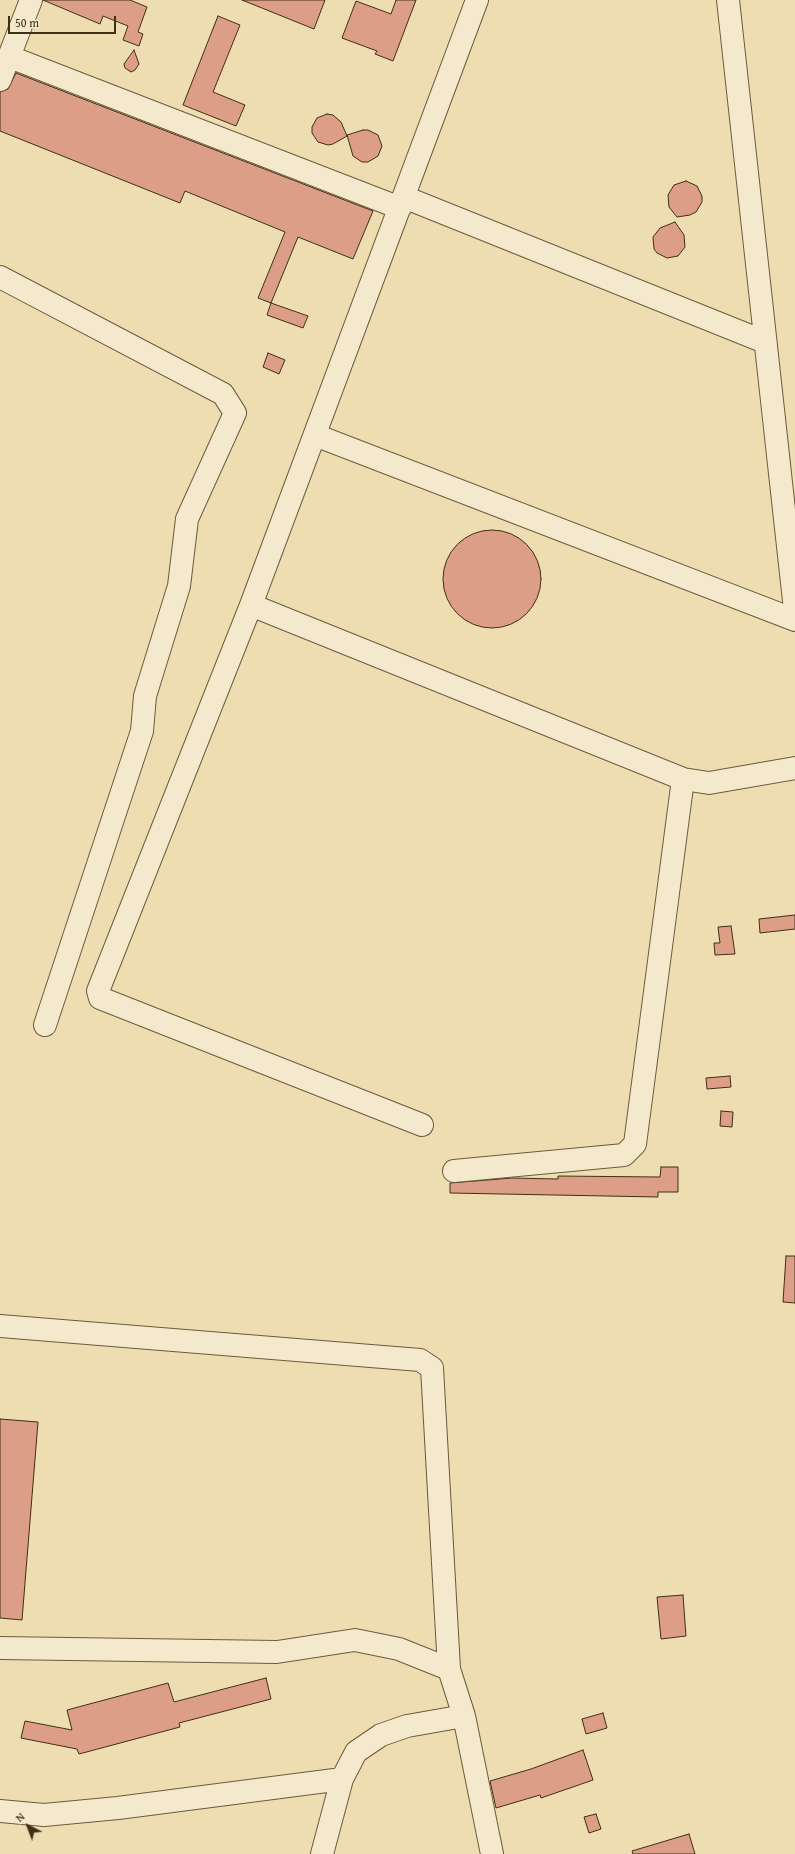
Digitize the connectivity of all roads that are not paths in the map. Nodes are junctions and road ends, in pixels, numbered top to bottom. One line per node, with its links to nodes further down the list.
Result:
1 (31, 0): 4 (lane)
2 (476, 0): 6 (lane)
3 (728, 0): 8 (lane)
4 (10, 57): 5 (lane); 6 (lane)
5 (0, 80)
6 (402, 202): 8 (lane); 9 (lane)
7 (0, 277): 15 (lane)
8 (765, 342): 11 (lane)
9 (315, 435): 10 (lane); 12 (lane)
10 (251, 605): 14 (lane); 16 (lane)
11 (795, 610)
12 (795, 620)
13 (795, 768): 14 (lane)
14 (683, 779): 17 (lane)
15 (45, 1025)
16 (422, 1125)
17 (454, 1171)
18 (0, 1326): 20 (lane)
19 (0, 1648): 20 (lane)
20 (449, 1669): 21 (lane)
21 (464, 1716): 22 (lane); 25 (lane)
22 (342, 1779): 23 (lane); 24 (lane)
23 (0, 1811)
24 (322, 1854)
25 (492, 1854)

